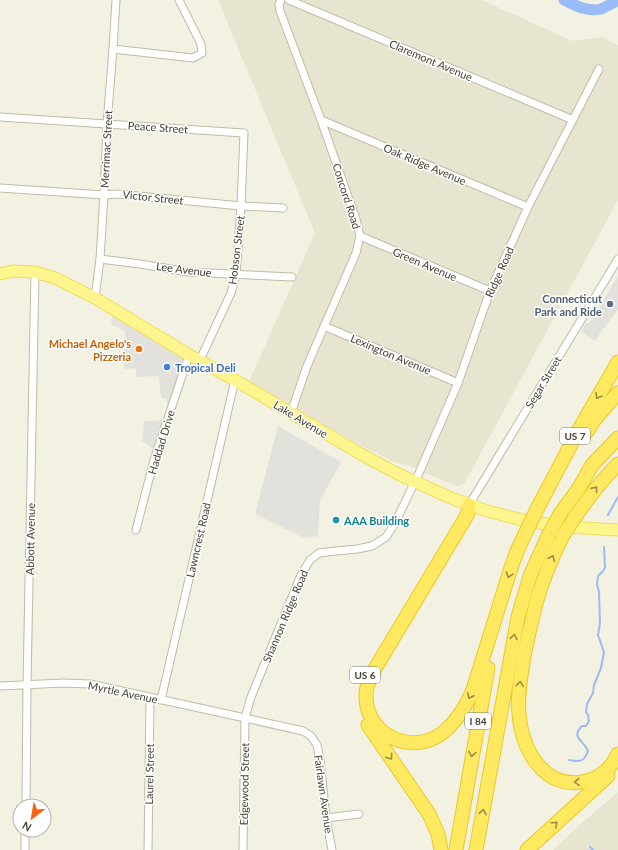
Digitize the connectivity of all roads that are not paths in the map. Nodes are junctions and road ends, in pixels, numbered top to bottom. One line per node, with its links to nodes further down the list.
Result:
1 (116, 0): 5 (street, Merrimac Street)
2 (179, 0): 5 (street)
3 (281, 0): 8 (street, Concord Road)
4 (289, 0): 9 (street, Claremont Avenue)
5 (113, 49): 10 (street, Merrimac Street)
6 (600, 69): 9 (street, Ridge Road)
7 (0, 117): 10 (street, Peace Street)
8 (321, 120): 15 (street, Oak Ridge Avenue); 17 (street, Concord Road)
9 (573, 120): 15 (street, Ridge Road)
10 (107, 124): 11 (street, Peace Street); 13 (street, Merrimac Street)
11 (244, 133): 14 (street, Hobson Street)
12 (0, 188): 13 (street, Victor Street)
13 (104, 195): 14 (street, Victor Street); 18 (street, Merrimac Street)
14 (242, 206): 16 (street, Victor Street); 22 (street, Hobson Street)
15 (528, 207): 24 (street, Ridge Road)
16 (283, 208)
17 (360, 236): 24 (street, Green Avenue); 26 (street, Concord Road)
18 (100, 259): 22 (street, Lee Avenue); 25 (street, Merrimac Street)
19 (618, 259): 39 (street, Segar Street)
20 (35, 272): 21 (main road, Lake Avenue); 25 (main road, Lake Avenue); 44 (street, Abbott Avenue)
21 (0, 274)
22 (236, 274): 23 (street, Lee Avenue); 28 (street, Hobson Street)
23 (292, 277)
24 (490, 291): 31 (street, Ridge Road)
25 (95, 298): 27 (main road, Lake Avenue)
26 (324, 326): 31 (street, Lexington Avenue); 33 (street, Concord Road)
27 (189, 355): 28 (main road, Lake Avenue); 41 (street, Haddad Drive)
28 (200, 360): 30 (main road, Lake Avenue)
29 (618, 362): 40 (highway, US 7, one-way to 40)
30 (235, 380): 33 (main road, Lake Avenue); 47 (street, Lawncrest Road)
31 (458, 383): 37 (street, Ridge Road)
32 (618, 393): 40 (highway, I 84)
33 (291, 413): 37 (main road, Lake Avenue)
34 (618, 438): 38 (highway, US 7)
35 (618, 449): 38 (highway, I 84)
36 (618, 464): 49 (highway, one-way to 36, bridge)
37 (415, 482): 39 (main road, Lake Avenue); 48 (street, Shannon Ridge Road)
38 (579, 488): 61 (highway, I 84, one-way to 38, bridge)
39 (469, 505): 42 (main road, Lake Avenue); 43 (highway, one-way to 39); 59 (highway, US 6, one-way to 59)
40 (536, 511): 43 (highway, I 84, one-way to 43, bridge)
41 (136, 530)
42 (618, 530)
43 (504, 592): 60 (highway, I 84, one-way to 60)
44 (27, 685): 45 (street, Myrtle Avenue); 46 (street, Myrtle Avenue); 51 (street, Abbott Avenue)
45 (0, 686)
46 (150, 698): 47 (street, Myrtle Avenue); 56 (street, Laurel Street)
47 (161, 700): 48 (street, Myrtle Avenue)
48 (245, 718): 53 (street, Fairlawn Avenue); 57 (street, Edgewood Street)
49 (618, 754)
50 (618, 766): 62 (highway, one-way to 50)
51 (26, 798)
52 (359, 814): 53 (street)
53 (326, 818): 58 (street, Fairlawn Avenue)
54 (25, 838): 55 (street)
55 (25, 850)
56 (148, 850)
57 (243, 850)
58 (332, 850)
59 (441, 850)
60 (456, 850)
61 (476, 850)
62 (527, 850)

